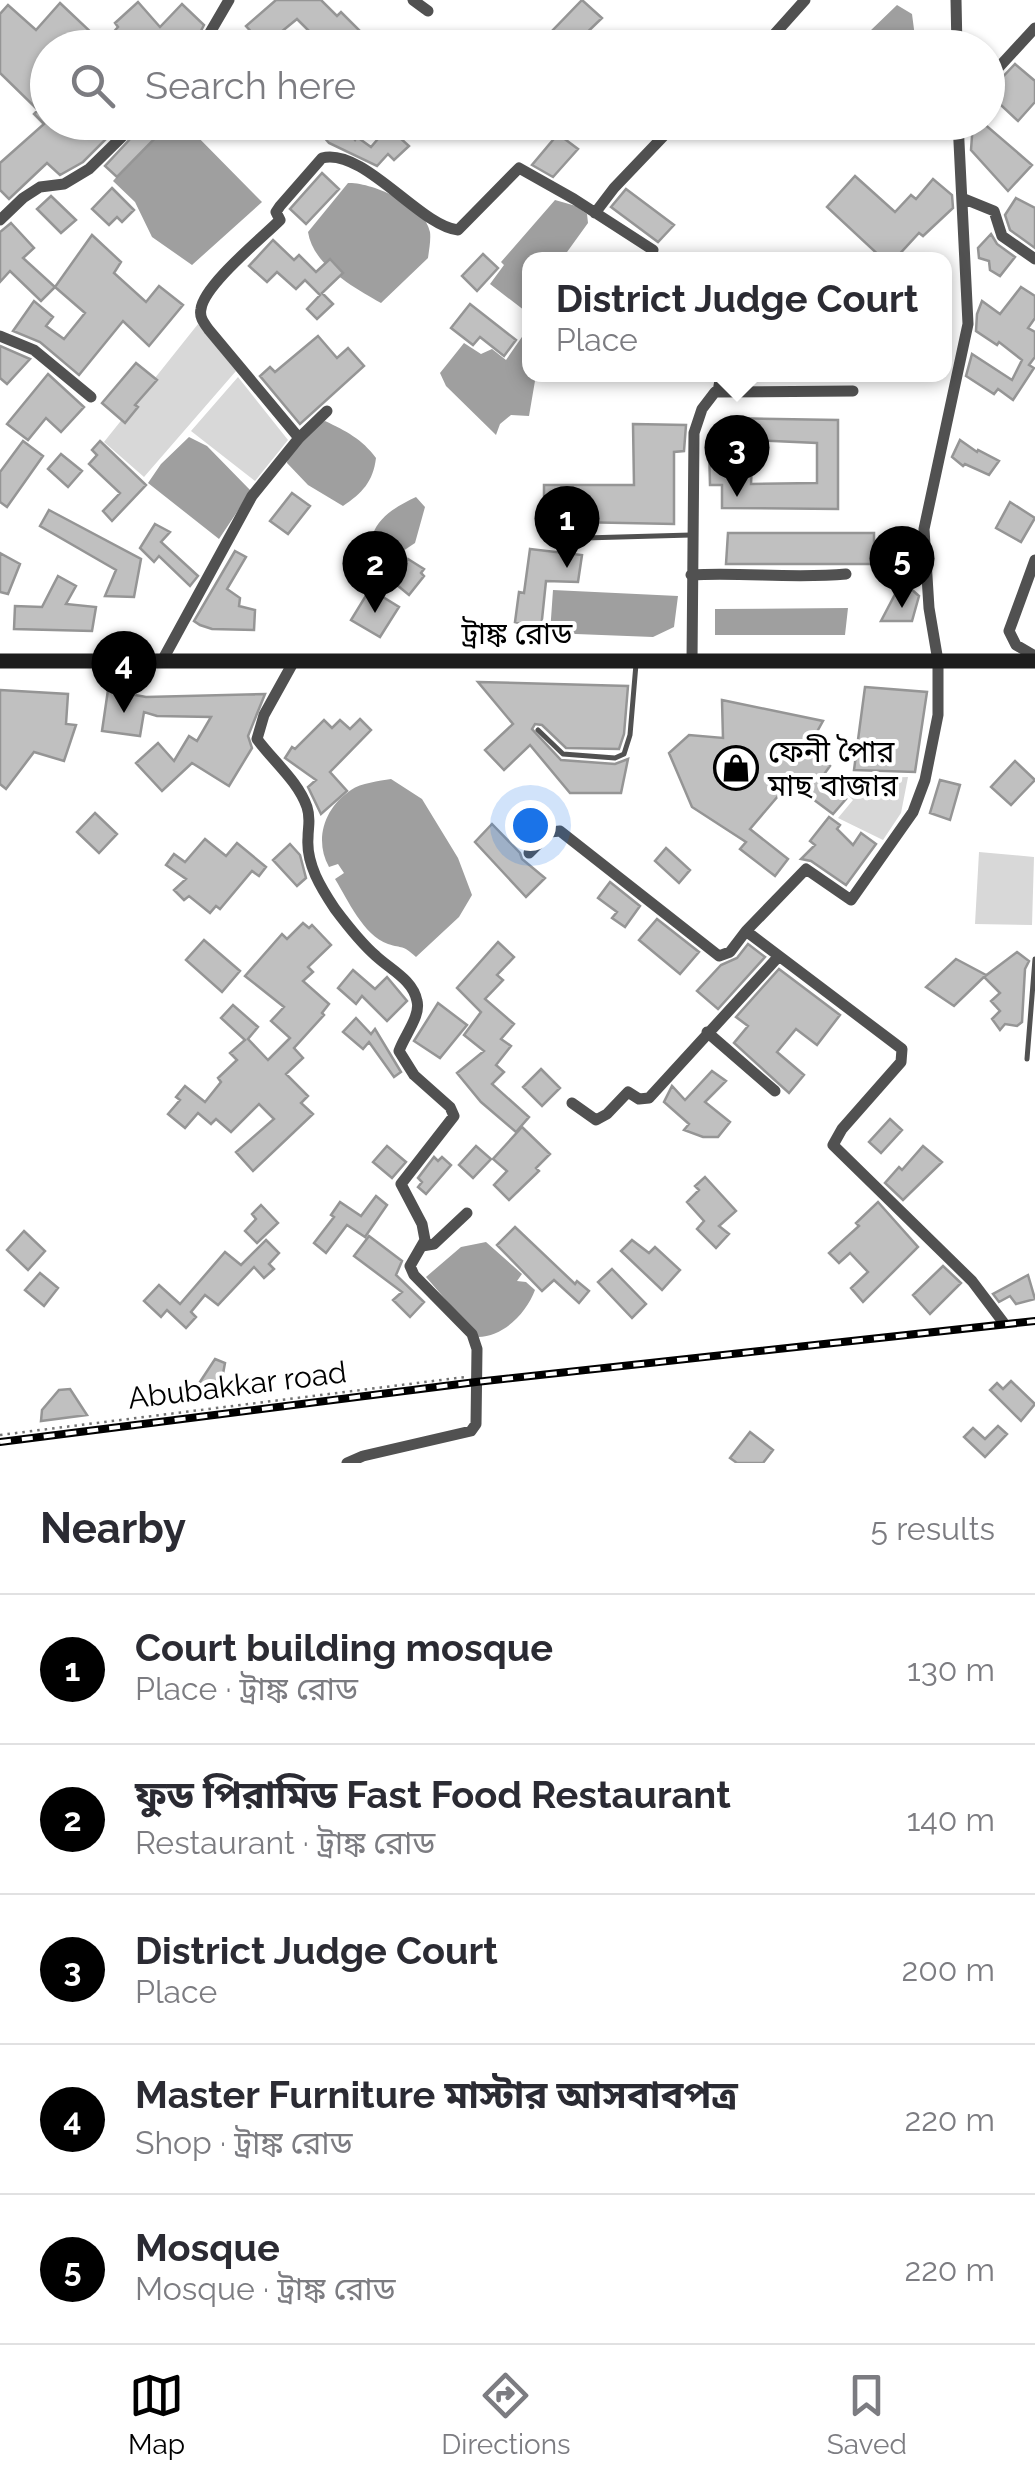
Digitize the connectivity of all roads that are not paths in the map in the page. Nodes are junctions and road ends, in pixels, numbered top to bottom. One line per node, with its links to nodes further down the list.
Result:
1 (229, 0): 7 (street)
2 (413, 0): 5 (street)
3 (805, 0): 8 (street)
4 (956, 0): 9 (street)
5 (428, 12)
6 (1035, 28): 10 (street)
7 (212, 30)
8 (778, 30)
9 (957, 30)
10 (1005, 61)
11 (118, 140): 16 (street)
12 (661, 140): 15 (street)
13 (959, 140): 14 (street)
14 (962, 198): 18 (street); 36 (street)
15 (596, 213): 17 (street); 25 (street)
16 (0, 220)
17 (654, 250)
18 (1035, 260)
19 (0, 336): 23 (street)
20 (719, 382): 22 (street)
21 (853, 391): 22 (street)
22 (718, 392): 26 (street)
23 (90, 398)
24 (328, 411): 25 (street)
25 (298, 438): 33 (street)
26 (691, 535): 27 (lane); 30 (street)
27 (549, 538)
28 (1035, 560): 31 (street)
29 (846, 574): 30 (street)
30 (692, 575): 35 (street)
31 (1035, 659): 36 (main road, ট্রাঙ্ক রোড)
32 (637, 660): 34 (main road, ট্রাঙ্ক রোড); 35 (main road, ট্রাঙ্ক রোড); 38 (lane)
33 (162, 661): 34 (main road, ট্রাঙ্ক রোড); 37 (main road, ট্রাঙ্ক রোড)
34 (294, 661): 48 (street)
35 (692, 661): 36 (main road, ট্রাঙ্ক রোড)
36 (938, 661): 40 (street)
37 (0, 662)
38 (538, 730)
39 (528, 853): 40 (street)
40 (746, 930): 41 (street)
41 (779, 956): 43 (street); 49 (street)
42 (1035, 959): 44 (lane)
43 (707, 1032): 45 (street); 46 (street)
44 (1027, 1059)
45 (774, 1090)
46 (572, 1103)
47 (467, 1213): 48 (street)
48 (422, 1246): 50 (street)
49 (1004, 1322)
50 (346, 1463)

